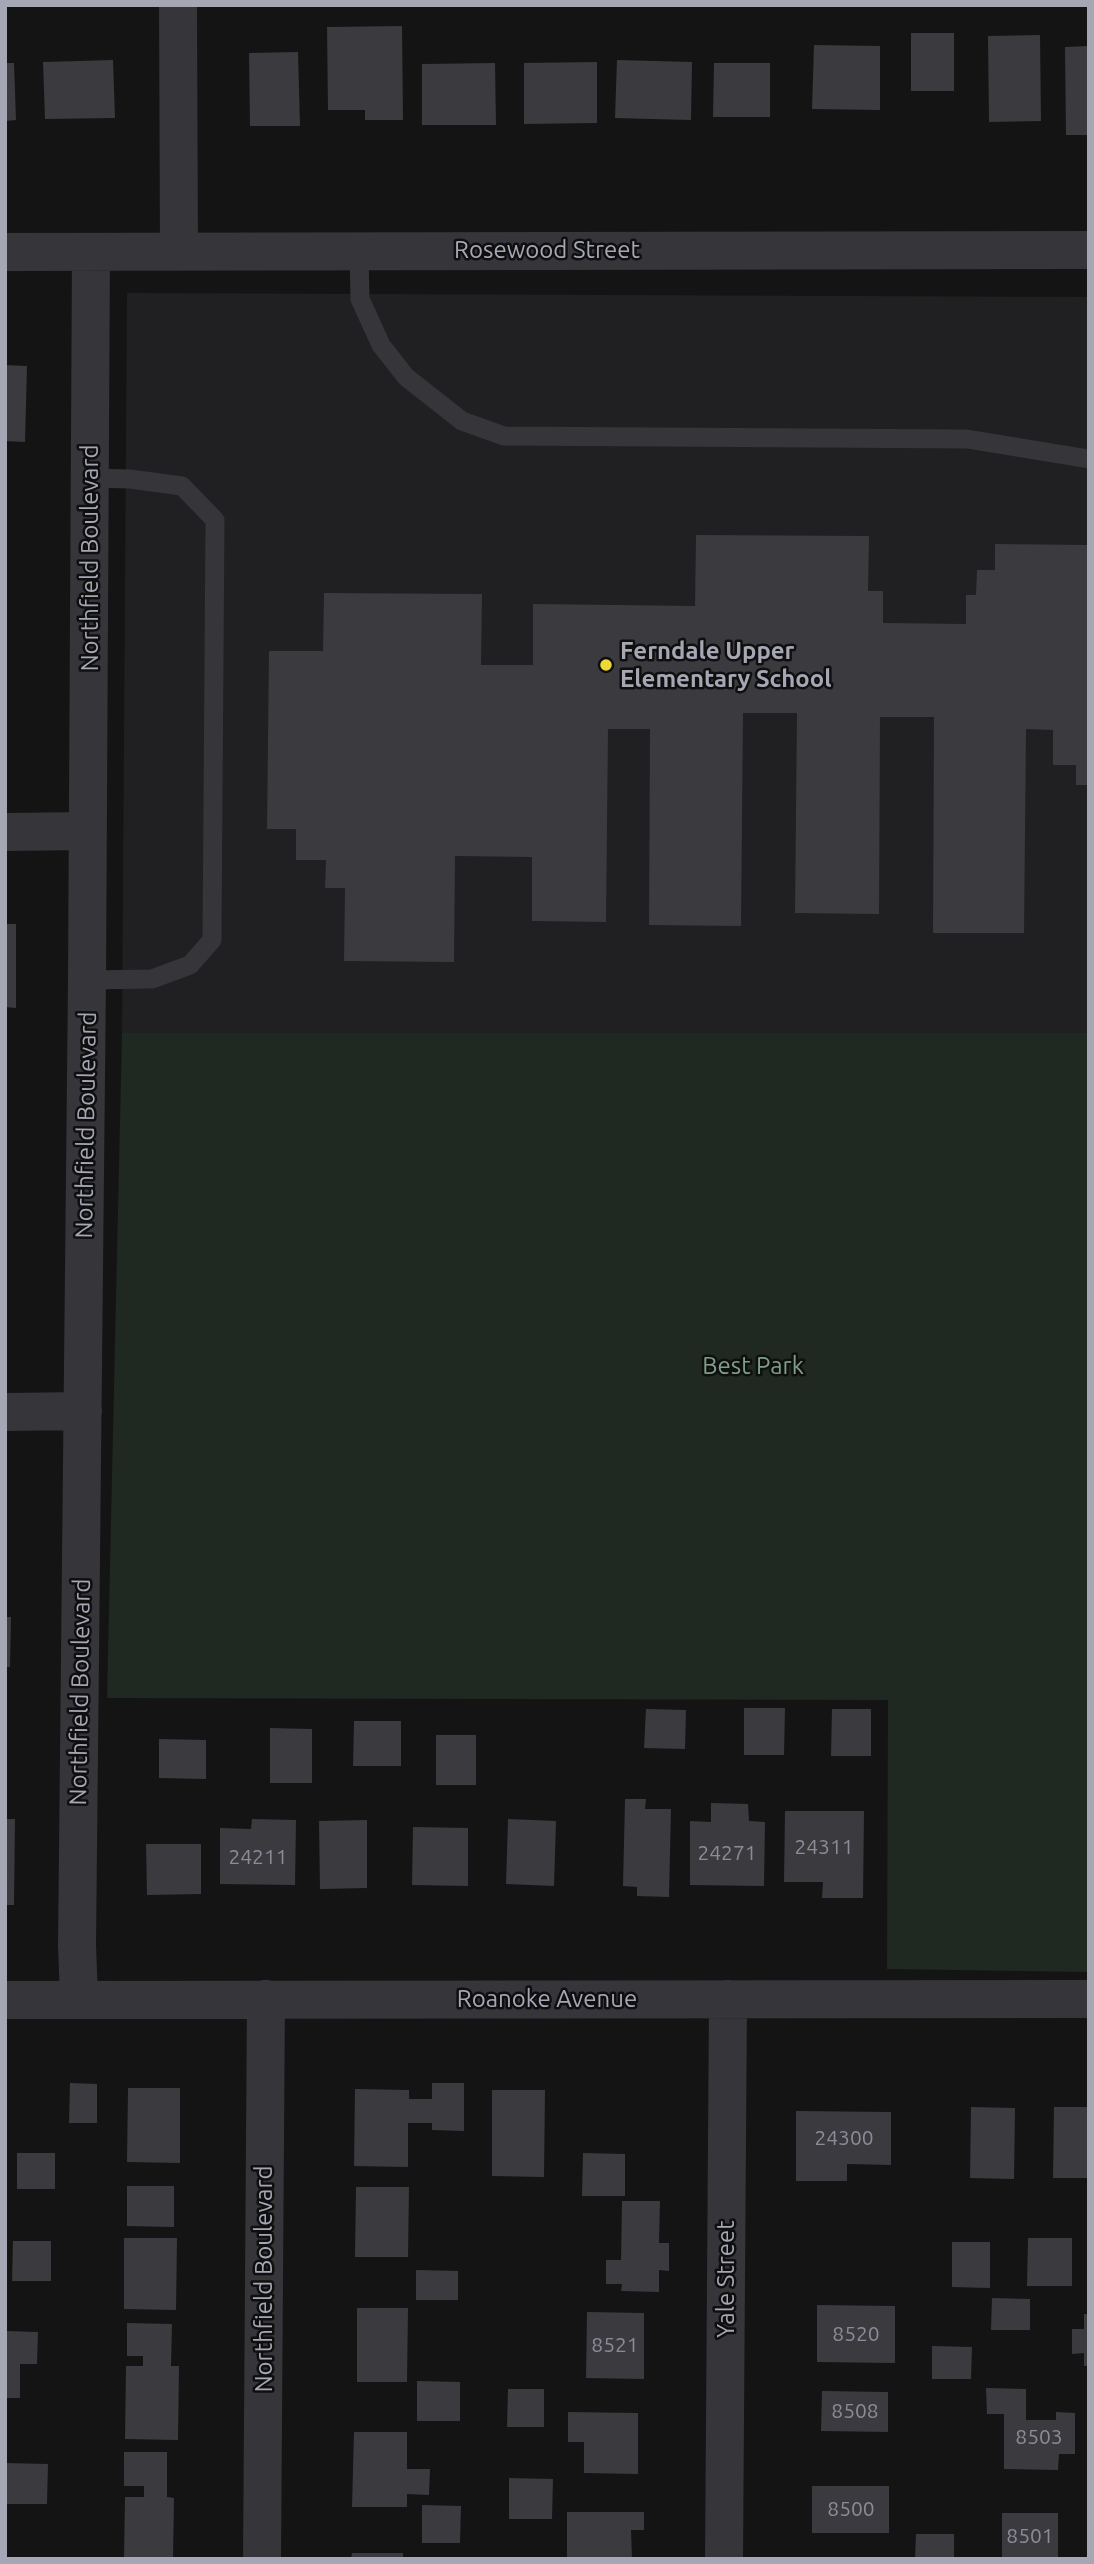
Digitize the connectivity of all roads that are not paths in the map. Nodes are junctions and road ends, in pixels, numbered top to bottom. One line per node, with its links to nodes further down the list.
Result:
1 (178, 5): 3 (street)
2 (1089, 250): 4 (street, Rosewood Street)
3 (178, 251): 4 (street, Rosewood Street); 6 (street, Rosewood Street)
4 (359, 251): 7 (lane)
5 (5, 252): 6 (street, Rosewood Street)
6 (92, 252): 8 (street, Northfield Boulevard)
7 (1089, 459)
8 (91, 478): 9 (street, Northfield Boulevard); 11 (lane)
9 (88, 831): 10 (street); 11 (street, Northfield Boulevard)
10 (5, 832)
11 (87, 980): 12 (street, Northfield Boulevard)
12 (83, 1411): 13 (street); 14 (street, Northfield Boulevard)
13 (5, 1412)
14 (79, 1998): 15 (street, Roanoke Avenue); 18 (street, Roanoke Avenue)
15 (266, 1999): 16 (street, Roanoke Avenue); 19 (street, Northfield Boulevard)
16 (729, 1999): 17 (street, Roanoke Avenue); 20 (street, Yale Street)
17 (1089, 1999)
18 (5, 2000)
19 (262, 2559)
20 (724, 2559)

